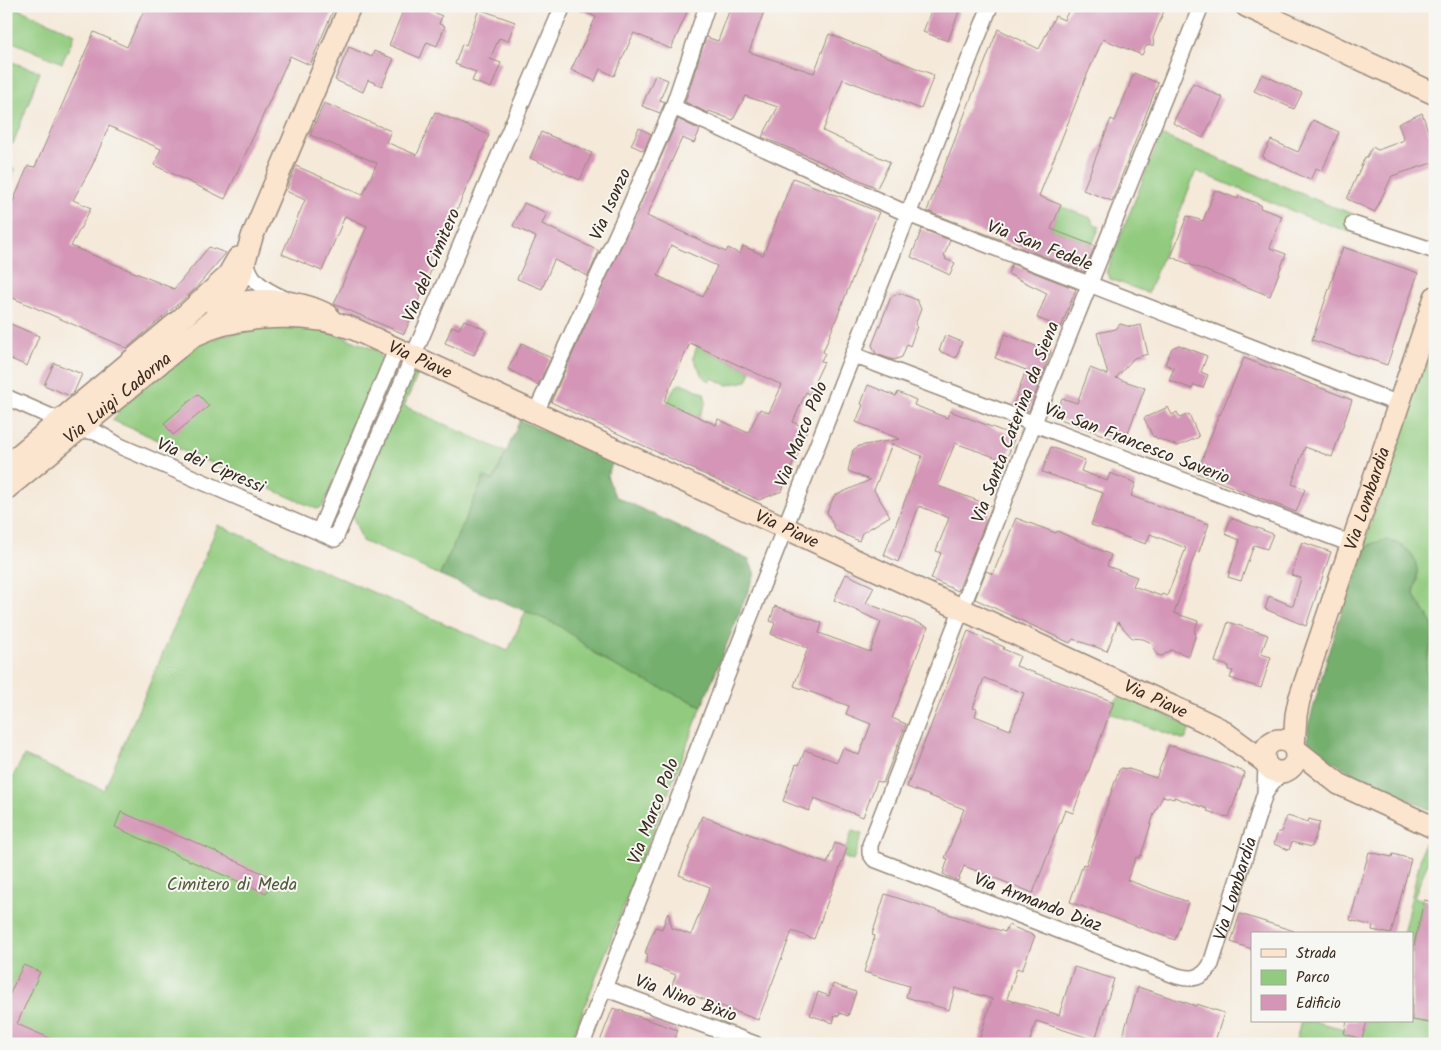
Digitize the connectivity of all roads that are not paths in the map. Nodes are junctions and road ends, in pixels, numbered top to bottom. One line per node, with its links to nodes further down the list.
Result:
1 (350, 6): 11 (street, Via Luigi Cadorna)
2 (563, 6): 19 (street, Via del Cimitero)
3 (707, 6): 8 (street, Via Isonzo)
4 (990, 6): 9 (street, Via Marco Polo)
5 (1201, 6): 13 (street, Via Santa Caterina da Siena)
6 (1246, 6): 7 (street)
7 (1435, 94)
8 (673, 107): 9 (street, Via San Fedele); 23 (street, Via Isonzo)
9 (908, 214): 13 (street, Via San Fedele); 20 (street, Via Marco Polo)
10 (1353, 224): 12 (street)
11 (250, 245): 15 (street, Via Piave); 16 (street, Via Luigi Cadorna); 17 (street, Via Luigi Cadorna)
12 (1435, 251)
13 (1089, 284): 22 (street, Via San Fedele); 24 (street, Via Santa Caterina da Siena)
14 (1435, 297): 22 (street, Via Lombardia)
15 (294, 302): 16 (street, Via Piave); 18 (street, Via Piave)
16 (226, 305): 17 (street, Via Luigi Cadorna)
17 (187, 328): 18 (street, Via Piave); 25 (street, Via Luigi Cadorna)
18 (354, 329): 19 (street, Via Piave)
19 (405, 351): 23 (street, Via Piave); 29 (street, Via del Cimitero); 30 (street, Via del Cimitero)
20 (853, 355): 24 (street, Via San Francesco Saverio); 28 (street, Via Marco Polo)
21 (6, 397): 25 (street, Via dei Cipressi)
22 (1399, 404): 31 (street, Via Lombardia)
23 (536, 412): 28 (street, Via Piave)
24 (1033, 424): 31 (street, Via San Francesco Saverio); 32 (street, Via Santa Caterina da Siena)
25 (67, 428): 26 (street, Via Luigi Cadorna); 27 (street, Via Luigi Cadorna); 29 (street, Via dei Cipressi)
26 (6, 466)
27 (6, 489)
28 (784, 526): 32 (street, Via Piave); 40 (street, Via Marco Polo)
29 (319, 532): 30 (street, Via dei Cipressi)
30 (335, 539)
31 (1351, 544): 34 (street, Via Lombardia)
32 (962, 609): 33 (street, Via Piave); 38 (street, Via Santa Caterina da Siena)
33 (1220, 729): 34 (street, Via Piave); 35 (street, Via Piave)
34 (1284, 745): 35 (street); 35 (street); 36 (street, Via Piave)
35 (1275, 768): 36 (street, Via Piave); 39 (street, Via Lombardia)
36 (1339, 784): 37 (street, Via Piave)
37 (1435, 828)
38 (870, 853): 39 (street, Via Armando Diaz)
39 (1197, 978)
40 (604, 988): 41 (street, Via Marco Polo); 42 (street, Via Nino Bixio)
41 (582, 1044)
42 (756, 1044)

